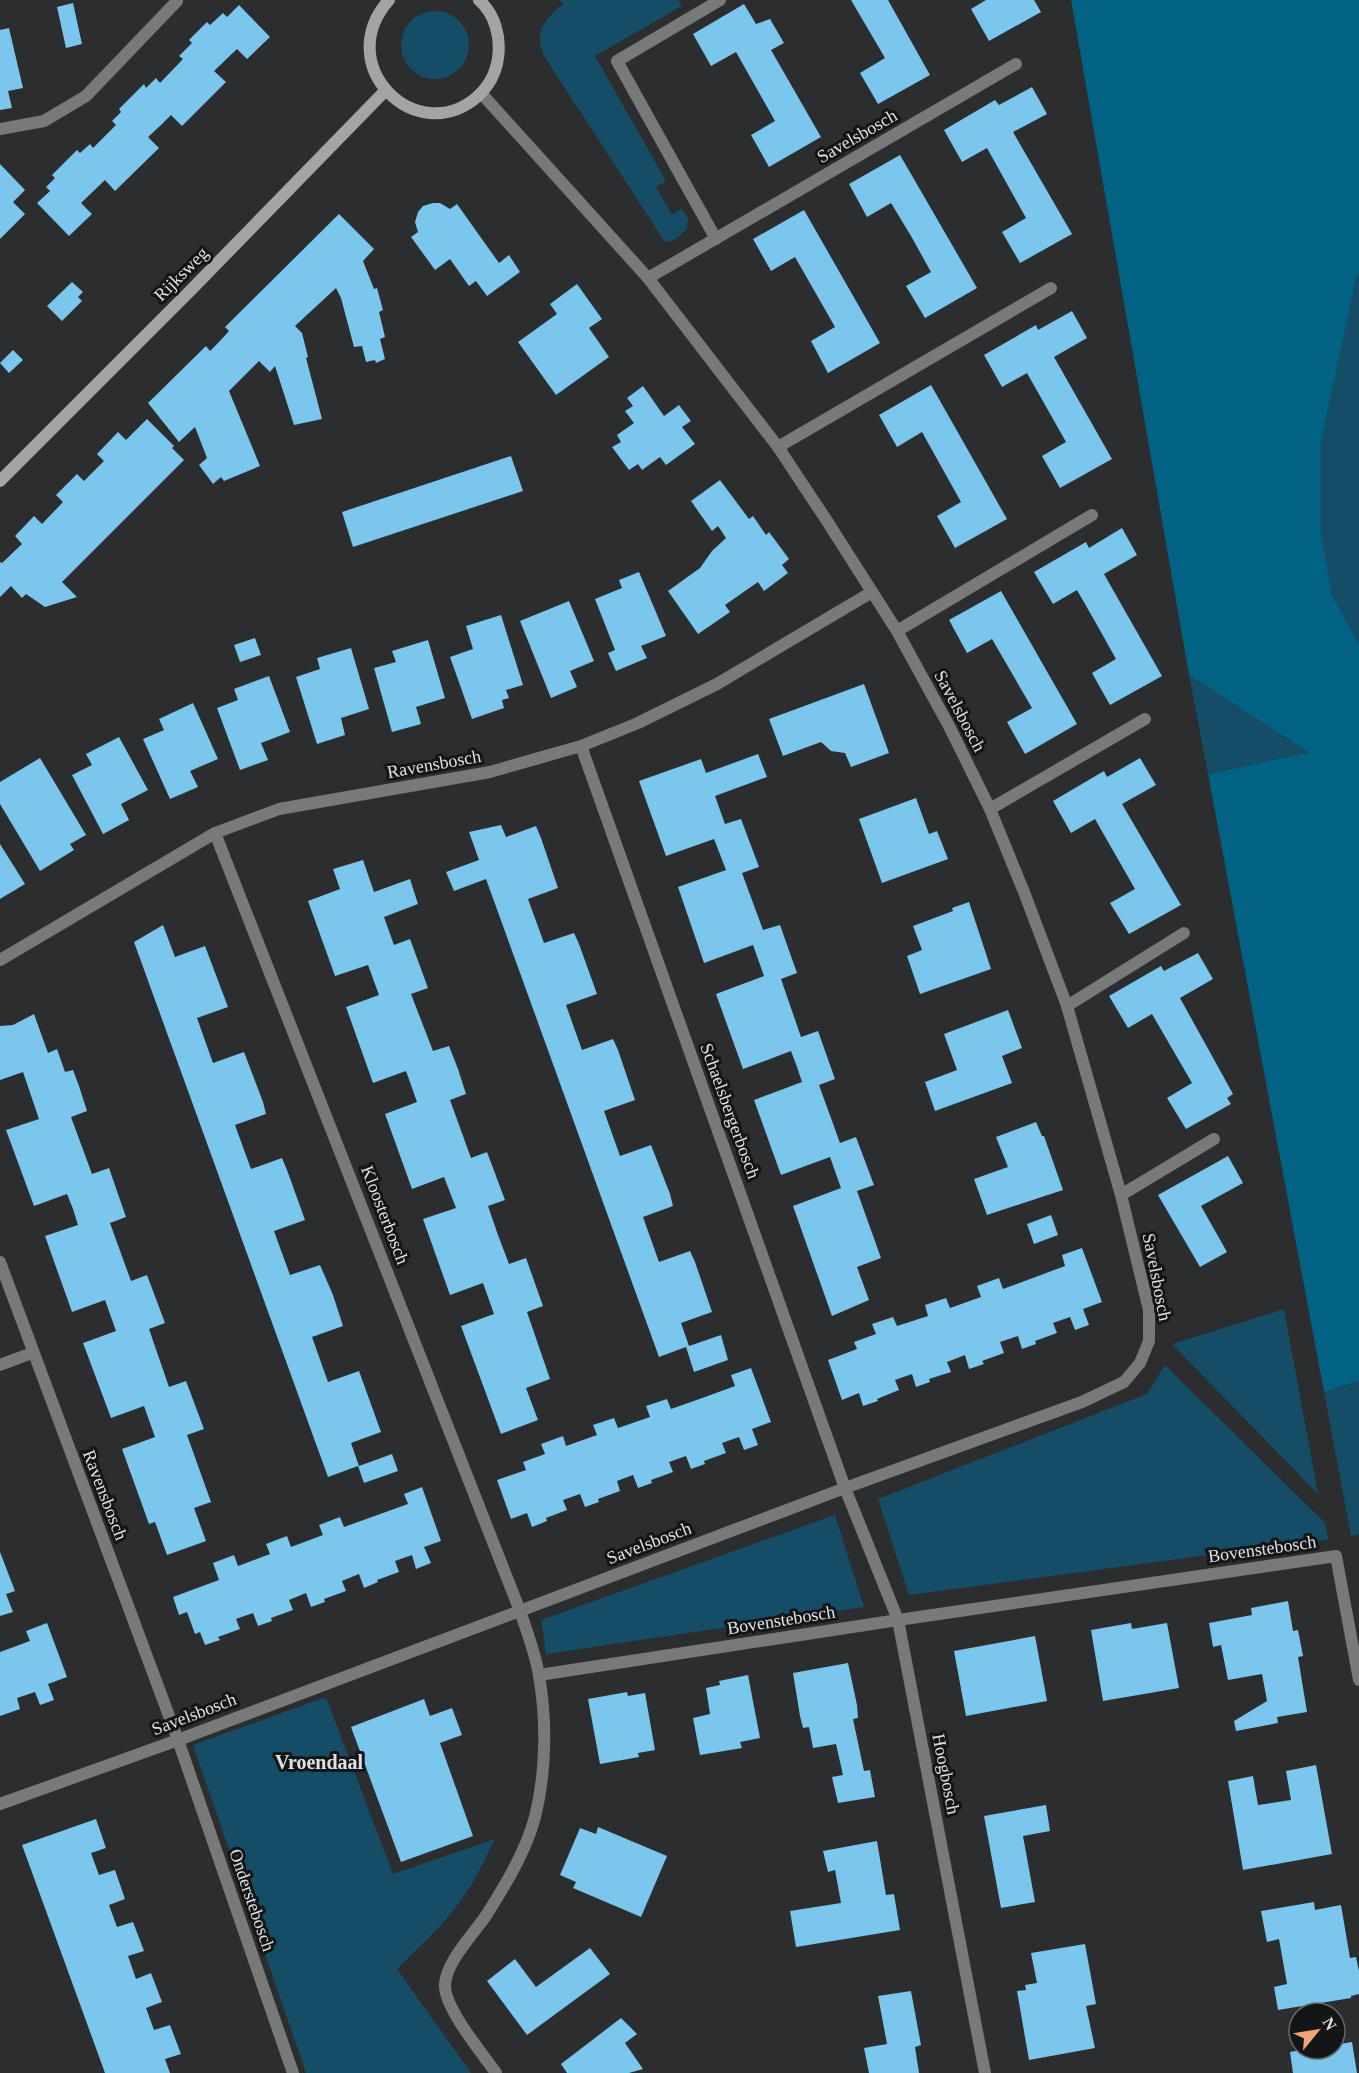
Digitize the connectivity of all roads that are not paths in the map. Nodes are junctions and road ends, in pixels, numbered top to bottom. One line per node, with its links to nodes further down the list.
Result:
1 (389, 0): 6 (street)
2 (720, 0): 9 (street)
3 (177, 1): 8 (street)
4 (481, 1): 7 (street)
5 (1016, 64): 9 (street, Savelsbosch)
6 (386, 91): 7 (street); 13 (street, Rijksweg)
7 (481, 93): 10 (street, Savelsbosch)
8 (0, 129)
9 (716, 239): 10 (street, Savelsbosch)
10 (648, 278): 12 (street, Savelsbosch)
11 (1051, 288): 12 (street)
12 (778, 447): 15 (street, Savelsbosch)
13 (0, 481)
14 (1092, 515): 16 (street)
15 (872, 592): 16 (street, Savelsbosch); 18 (street, Ravensbosch)
16 (897, 631): 19 (street, Savelsbosch)
17 (1145, 719): 19 (street)
18 (581, 746): 20 (street, Ravensbosch); 29 (street, Schaelsbergerbosch)
19 (990, 809): 23 (street, Savelsbosch)
20 (215, 833): 22 (street, Ravensbosch); 30 (street, Kloosterbosch)
21 (1184, 933): 23 (street)
22 (0, 960)
23 (1067, 1006): 25 (street, Savelsbosch)
24 (1214, 1139): 25 (street)
25 (1121, 1195): 29 (street, Savelsbosch)
26 (0, 1262): 27 (street, Ravensbosch)
27 (32, 1353): 28 (street); 34 (street, Ravensbosch)
28 (0, 1365)
29 (845, 1488): 30 (street, Savelsbosch); 31 (street, Hoogbosch)
30 (520, 1611): 32 (street, Kloosterbosch); 34 (street, Savelsbosch)
31 (898, 1620): 32 (street, Bovenstebosch); 33 (street, Bovenstebosch); 38 (street, Hoogbosch)
32 (539, 1675): 37 (street)
33 (1359, 1680)
34 (178, 1740): 35 (street, Savelsbosch); 36 (street, Onderstebosch)
35 (0, 1804)
36 (293, 2073)
37 (496, 2073)
38 (985, 2073)

